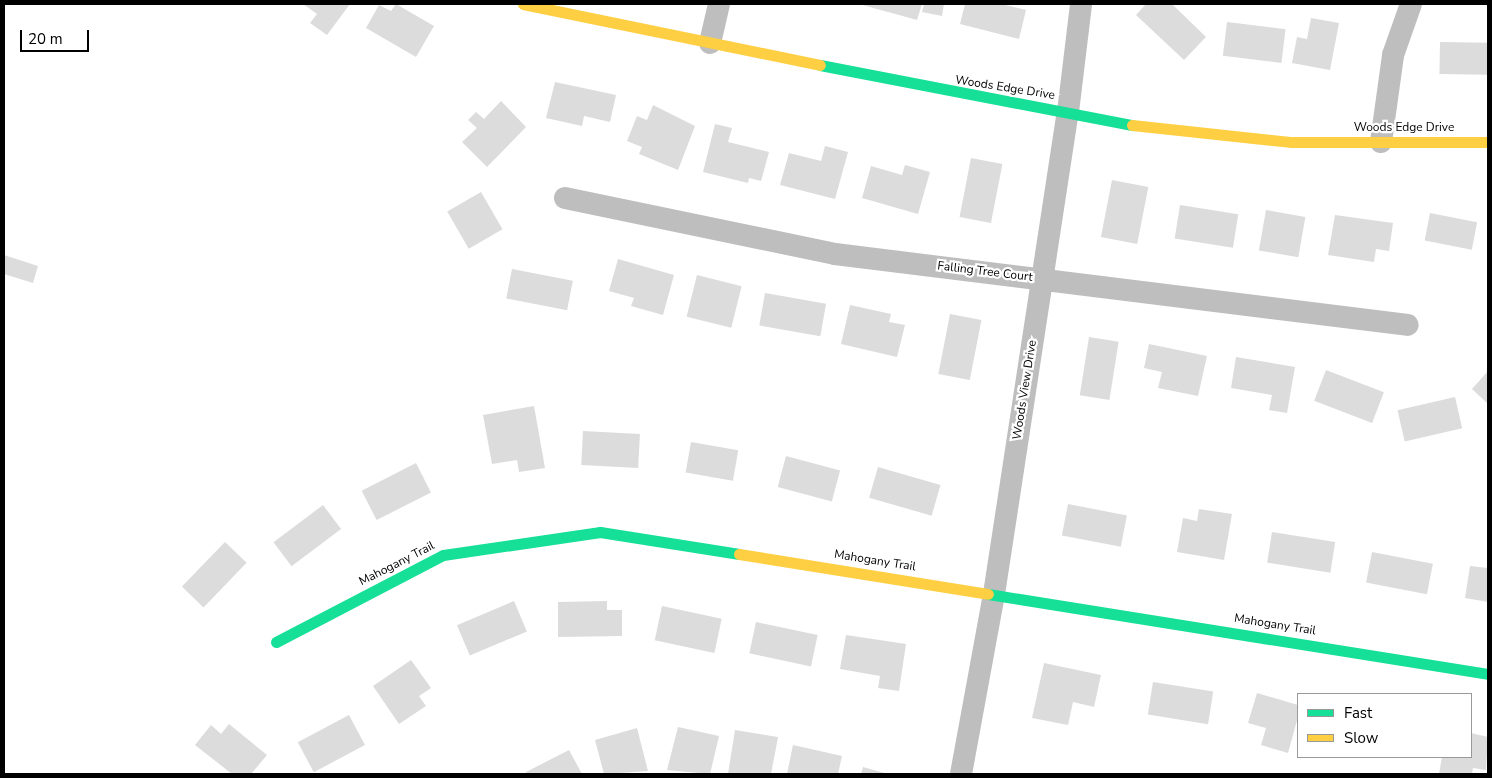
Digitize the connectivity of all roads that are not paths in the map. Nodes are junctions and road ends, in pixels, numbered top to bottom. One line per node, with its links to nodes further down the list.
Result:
1 (523, 4): 5 (street, Woods Edge Drive)
2 (719, 4): 5 (street)
3 (1081, 4): 6 (street, Woods View Drive)
4 (1411, 4): 7 (street)
5 (710, 43): 6 (street, Woods Edge Drive)
6 (1068, 112): 7 (street, Woods Edge Drive); 10 (street, Woods View Drive)
7 (1381, 142): 8 (street, Woods Edge Drive)
8 (1488, 142)
9 (565, 198): 10 (street, Falling Tree Court)
10 (1042, 279): 11 (street, Falling Tree Court); 12 (street, Woods View Drive)
11 (1408, 325)
12 (994, 594): 13 (street, Mahogany Trail); 14 (street, Mahogany Trail); 15 (street, Woods View Drive)
13 (276, 642)
14 (1488, 674)
15 (961, 774)

